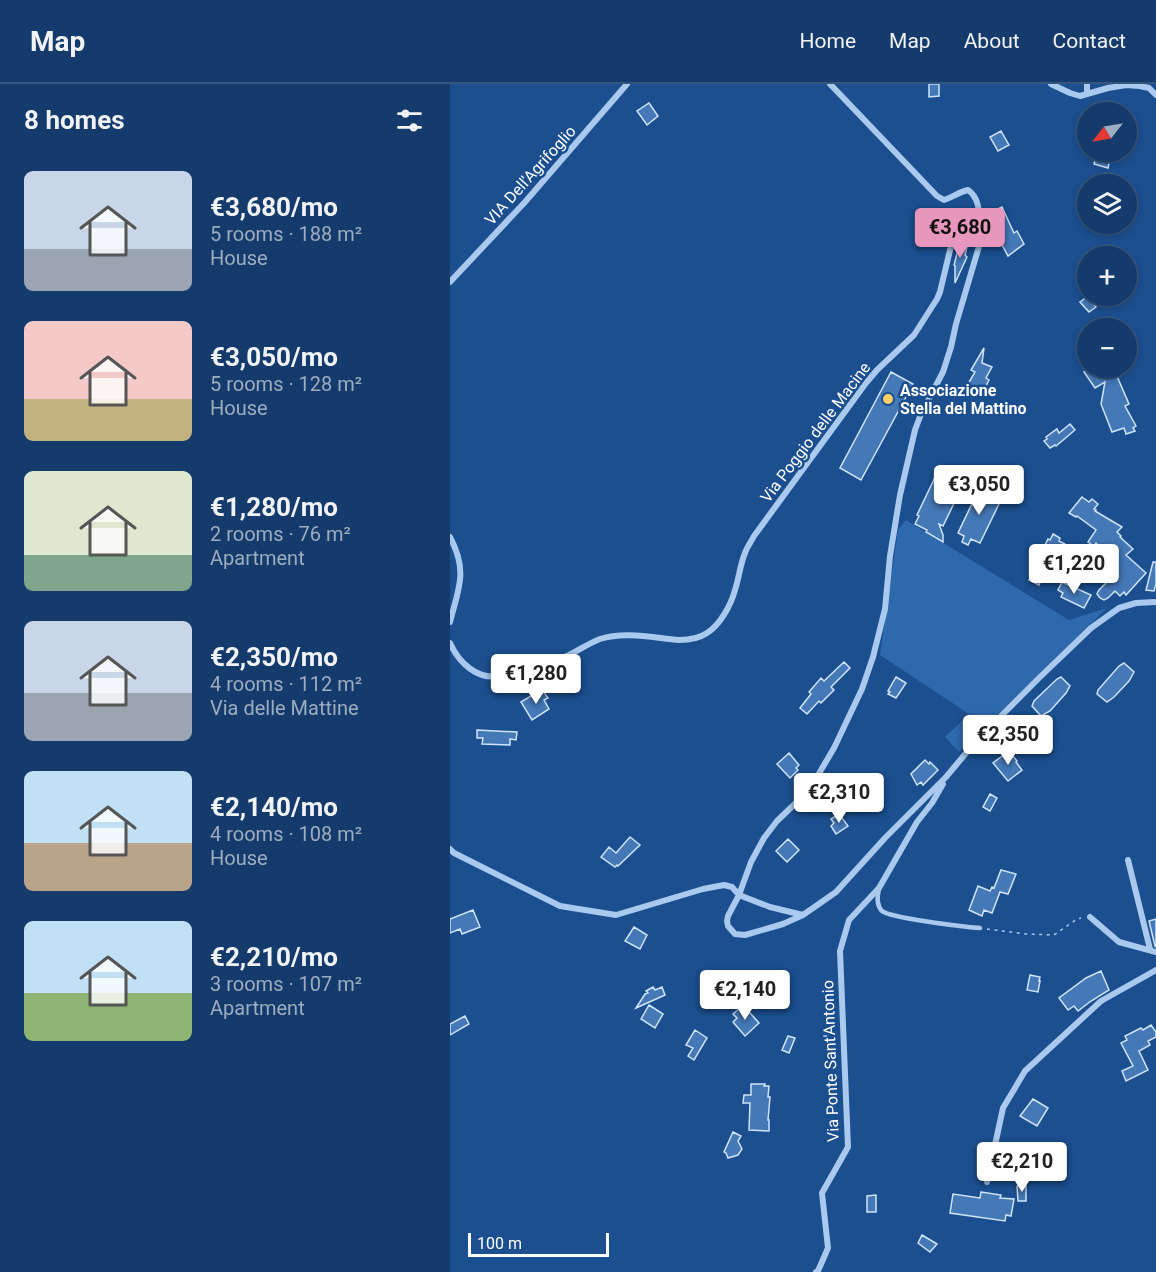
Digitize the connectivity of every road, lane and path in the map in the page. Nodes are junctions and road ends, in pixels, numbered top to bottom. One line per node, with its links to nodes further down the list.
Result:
1 (627, 84): 9 (street, VIA Dell'Agrifoglio)
2 (830, 84): 8 (street)
3 (1051, 84): 6 (street)
4 (1087, 84): 6 (street)
5 (1149, 86): 6 (street); 7 (street)
6 (1087, 94)
7 (1156, 95)
8 (977, 220): 13 (street, Via Poggio delle Macine); 18 (street)
9 (450, 282)
10 (450, 537): 12 (street)
11 (1156, 602): 14 (street)
12 (450, 622)
13 (450, 643)
14 (946, 777): 17 (street, Via Ponte Sant'Antonio); 19 (street)
15 (450, 849): 18 (street)
16 (1128, 860): 22 (street)
17 (879, 888): 21 (lane); 25 (street, Via Ponte Sant'Antonio)
18 (738, 897): 19 (street); 19 (street)
19 (803, 915)
20 (1090, 917): 21 (path); 22 (street)
21 (980, 928)
22 (1153, 951)
23 (1156, 970): 24 (street)
24 (987, 1182)
25 (816, 1272)

